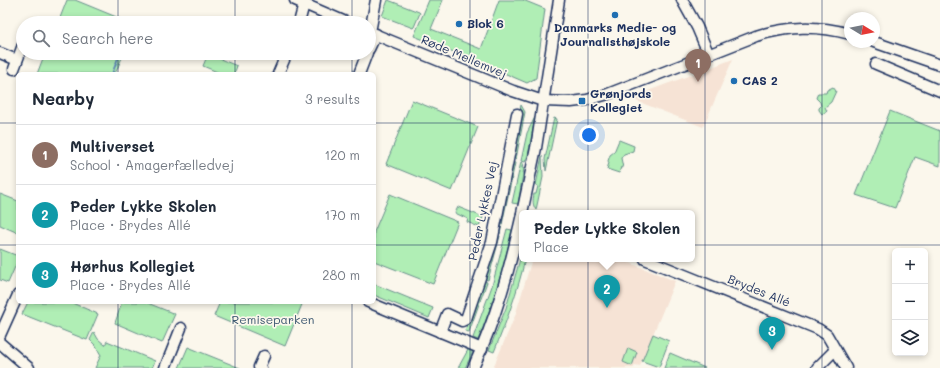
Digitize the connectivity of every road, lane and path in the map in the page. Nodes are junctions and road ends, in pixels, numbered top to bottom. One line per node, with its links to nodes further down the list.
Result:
1 (376, 0): 7 (street)
2 (559, 0): 21 (street)
3 (682, 0): 12 (street)
4 (299, 2): 5 (street); 6 (street)
5 (299, 16)
6 (332, 16)
7 (374, 16)
8 (844, 33): 12 (street, Røde Mellemvej)
9 (376, 34): 21 (street, Røde Mellemvej)
10 (880, 44): 17 (street)
11 (0, 53): 13 (street)
12 (709, 55): 21 (street, Røde Mellemvej)
13 (17, 60)
14 (284, 60): 18 (street)
15 (364, 60): 19 (street)
16 (876, 64): 20 (street)
17 (940, 66)
18 (279, 72)
19 (360, 72)
20 (940, 91)
21 (543, 101): 23 (street)
22 (517, 114): 29 (street, Peder Lykkes Vej)
23 (525, 210)
24 (519, 233): 32 (street)
25 (652, 262): 33 (street, Brydes Allé)
26 (16, 299): 30 (street)
27 (373, 304): 29 (street)
28 (182, 328): 36 (street)
29 (440, 332): 32 (street)
30 (0, 335)
31 (0, 343): 35 (street)
32 (482, 349): 38 (street)
33 (835, 350): 39 (street); 40 (street, Brydes Allé)
34 (264, 356): 37 (street)
35 (29, 368)
36 (165, 368)
37 (261, 368)
38 (473, 368)
39 (817, 368)
40 (846, 368)

